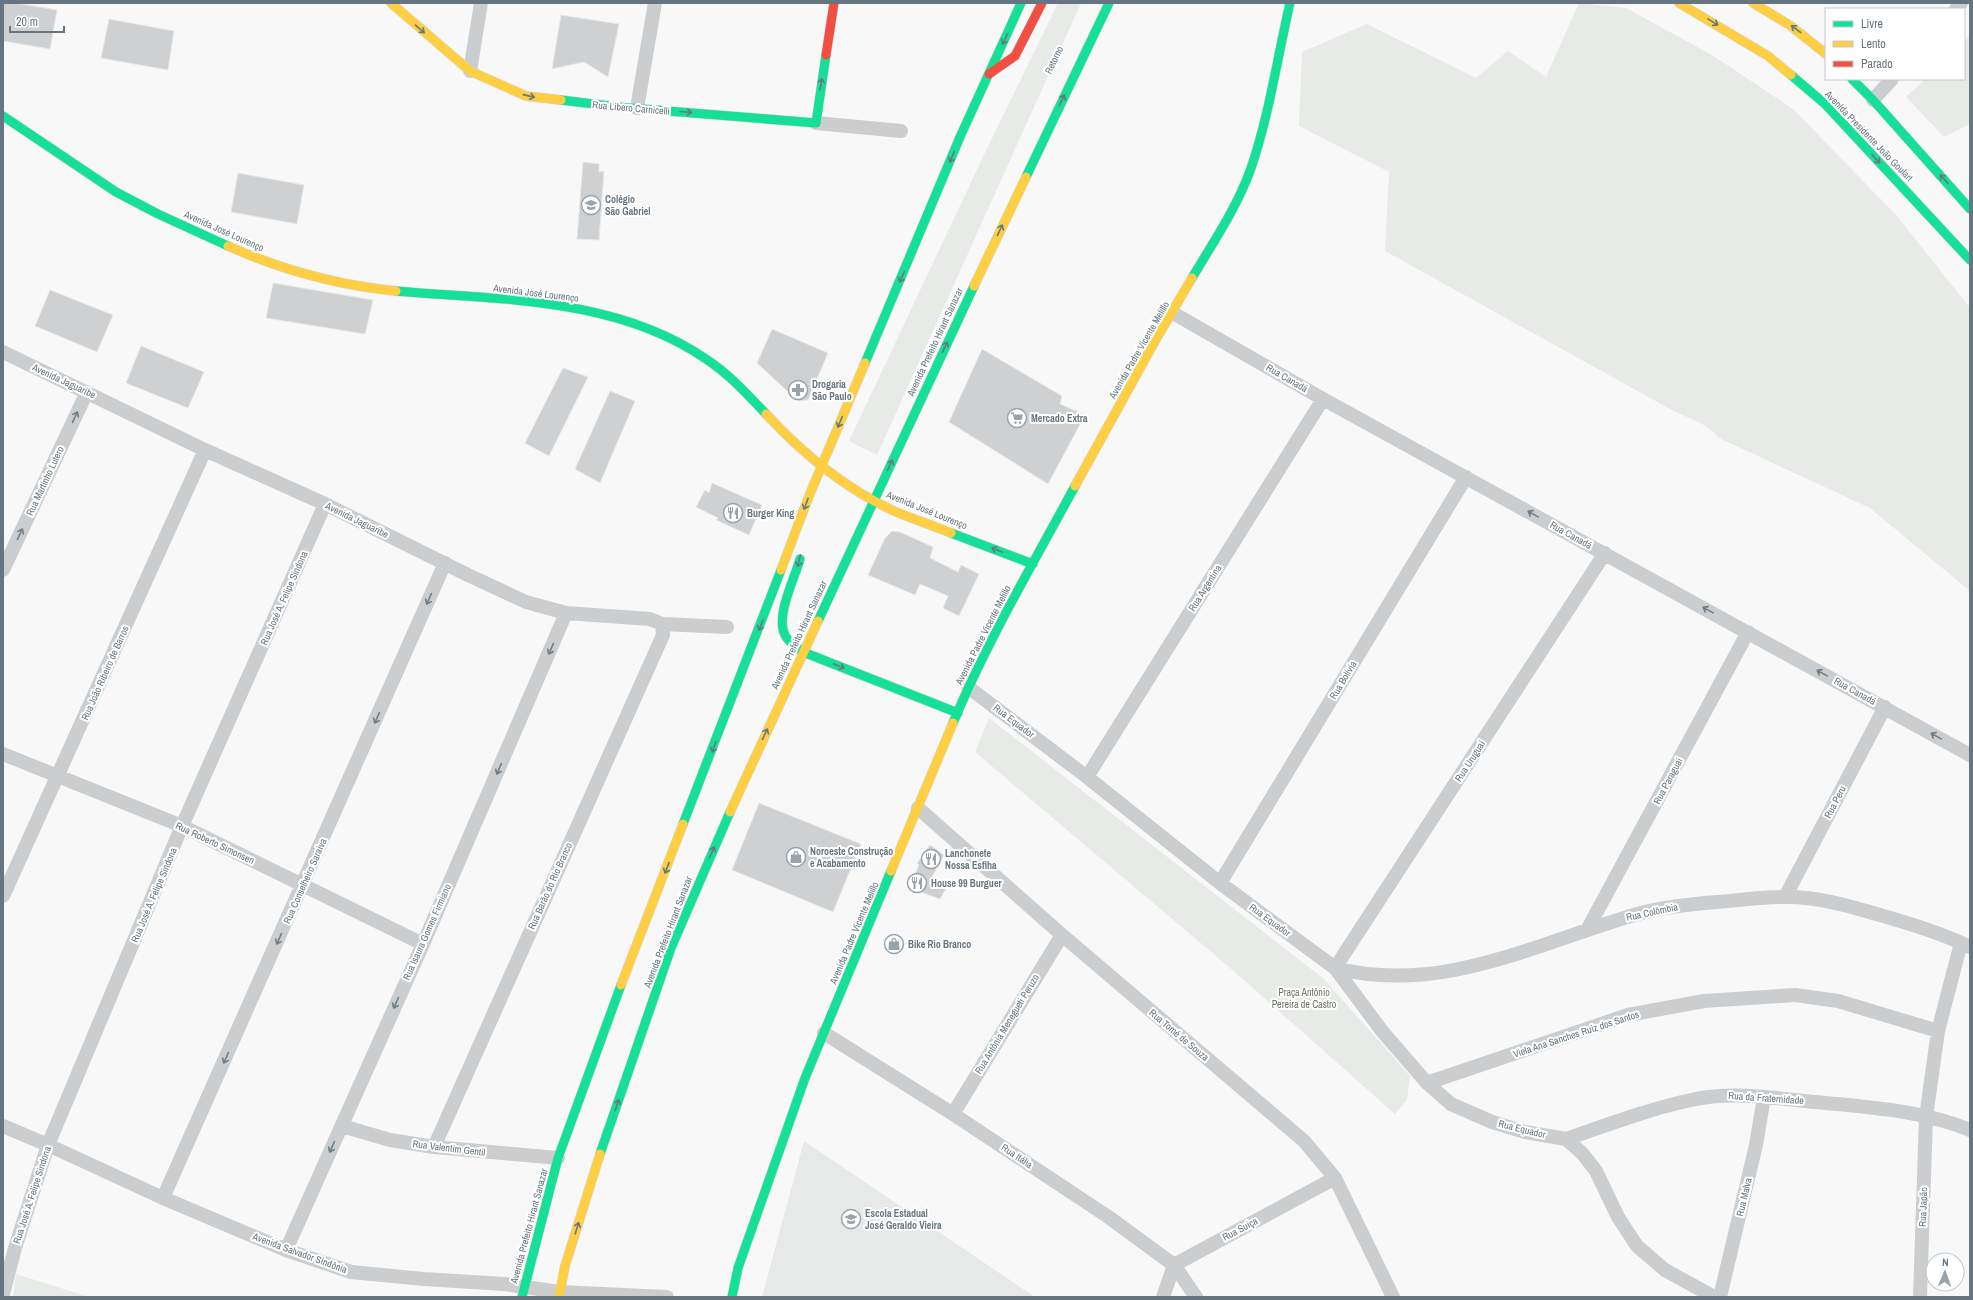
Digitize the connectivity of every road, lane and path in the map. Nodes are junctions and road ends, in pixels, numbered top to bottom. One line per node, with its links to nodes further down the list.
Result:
1 (391, 3): 12 (main road, Rua Libero Carnicelli, one-way to 12)
2 (481, 3): 12 (street)
3 (656, 3): 17 (street)
4 (834, 3): 20 (main road, one-way to 4)
5 (1021, 3): 13 (main road, Avenida Prefeito Hirant Sanazar, one-way to 13)
6 (1042, 3): 13 (main road)
7 (1109, 3): 21 (main road, Avenida Prefeito Hirant Sanazar, one-way to 7)
8 (1290, 3): 25 (main road, Avenida Padre Vicente Melillo)
9 (1679, 3): 24 (main road, Avenida Presidente João Goulart, one-way to 24)
10 (1753, 3): 11 (main road, one-way to 10)
11 (1825, 53)
12 (470, 71): 17 (main road, Rua Libero Carnicelli, one-way to 17)
13 (989, 74): 30 (main road, Avenida Prefeito Hirant Sanazar, one-way to 30)
14 (1853, 80): 16 (main road)
15 (1891, 80): 16 (street)
16 (1873, 100): 23 (main road, one-way to 16)
17 (637, 108): 20 (main road, Rua Libero Carnicelli, one-way to 20)
18 (1049, 109): 21 (main road)
19 (3, 116): 30 (main road, Avenida José Lourenço)
20 (816, 123): 22 (street, Rua Libero Carnicelli)
21 (1048, 130): 32 (main road, Avenida Prefeito Hirant Sanazar, one-way to 21)
22 (901, 131)
23 (1970, 209)
24 (1970, 260)
25 (1173, 312): 28 (street, Rua Canadá); 37 (main road, Avenida Padre Vicente Melillo)
26 (3, 352): 27 (street, Avenida Jaguaribe)
27 (86, 392): 29 (street, Avenida Jaguaribe); 38 (street, Rua Martinho Lutero, one-way to 27)
28 (1323, 399): 31 (street, Rua Canadá); 49 (street, Rua Argentina)
29 (205, 450): 33 (street, Avenida Jaguaribe); 50 (street, Rua João Ribeiro de Barros)
30 (820, 467): 32 (main road, Avenida José Lourenço); 34 (main road, Avenida Prefeito Hirant Sanazar, one-way to 34)
31 (1466, 477): 35 (street, Rua Canadá, one-way to 31); 53 (street, Rua Bolívia)
32 (875, 501): 37 (main road, Avenida José Lourenço, one-way to 32); 43 (main road, Avenida Prefeito Hirant Sanazar)
33 (325, 504): 36 (street, Avenida Jaguaribe); 52 (street, Rua José A. Felipe Sindona)
34 (799, 523): 43 (main road, one-way to 43); 74 (main road, Avenida Prefeito Hirant Sanazar, one-way to 74)
35 (1605, 553): 42 (street, Rua Canadá, one-way to 35); 61 (street, Rua Uruguai)
36 (445, 563): 39 (street, Avenida Jaguaribe); 54 (street, Rua Conselheiro Saraiva, one-way to 54)
37 (1033, 564): 44 (main road, Avenida Padre Vicente Melillo)
38 (3, 570)
39 (566, 614): 40 (street, Avenida Jaguaribe); 59 (street, Rua Isaura Gomes Firmiano, one-way to 59)
40 (662, 624): 41 (street, Avenida Jaguaribe); 73 (street, Rua Barão do Rio Branco)
41 (727, 627)
42 (1748, 632): 45 (street, Rua Canadá, one-way to 42); 57 (street, Rua Paraguai)
43 (803, 652): 46 (main road, one-way to 46); 81 (main road, Avenida Prefeito Hirant Sanazar, one-way to 43)
44 (968, 687): 46 (main road, Avenida Padre Vicente Melillo); 49 (street, Rua Equador)
45 (1885, 707): 48 (street, Rua Canadá, one-way to 45); 56 (street, Rua Peru)
46 (958, 713): 51 (main road, Avenida Padre Vicente Melillo)
47 (3, 754): 50 (street, Rua Roberto Simonsen)
48 (1970, 755)
49 (1087, 777): 53 (street, Rua Equador)
50 (58, 778): 52 (street, Rua Roberto Simonsen); 55 (street, Rua João Ribeiro de Barros)
51 (918, 808): 58 (street, Rua Tomé de Souza); 63 (main road, Avenida Padre Vicente Melillo)
52 (182, 826): 54 (street, Rua Roberto Simonsen); 72 (street, Rua José A. Felipe Sindona)
53 (1220, 883): 61 (street, Rua Equador)
54 (303, 885): 59 (street, Rua Roberto Simonsen); 76 (street, Rua Conselheiro Saraiva, one-way to 76)
55 (3, 896)
56 (1784, 897): 57 (street, Rua Colômbia); 60 (street, Rua Colômbia)
57 (1587, 930): 61 (street, Rua Colômbia)
58 (1062, 935): 66 (street, Rua Antônia Menegueti Peruzo); 75 (street, Rua Tomé de Souza)
59 (422, 944): 69 (street, Rua Isaura Gomes Firmiano, one-way to 69)
60 (1966, 945): 62 (street, Rua Japão)
61 (1335, 968): 64 (street, Rua Equador)
62 (1938, 1031): 64 (street, Viela Ana Sanches Ruiz dos Santos); 67 (street, Rua Japão)
63 (824, 1033): 66 (street, Rua Itália); 83 (main road, Avenida Padre Vicente Melillo)
64 (1427, 1083): 71 (street, Rua Equador)
65 (1764, 1097): 67 (street, Rua da Fraternidade); 71 (street, Rua da Fraternidade); 88 (street, Rua Malva)
66 (953, 1114): 78 (street, Rua Itália)
67 (1926, 1117): 70 (street, Rua da Fraternidade); 89 (street, Rua Japão)
68 (3, 1126): 72 (street, Avenida Salvador Sindônia)
69 (342, 1126): 73 (street, Rua Valentim Gentil); 77 (street, Rua Isaura Gomes Firmiano, one-way to 77)
70 (1970, 1130)
71 (1566, 1139): 87 (street)
72 (48, 1145): 76 (street, Avenida Salvador Sindônia); 80 (street, Rua José A. Felipe Sindona)
73 (434, 1147): 74 (street, Rua Valentim Gentil)
74 (558, 1158): 79 (main road, Avenida Prefeito Hirant Sanazar)
75 (1335, 1178): 78 (street, Rua Suiça); 86 (street, Rua Tomé de Souza)
76 (163, 1198): 77 (street, Avenida Salvador Sindônia)
77 (286, 1250): 79 (street, Avenida Salvador Sindônia)
78 (1174, 1265): 84 (street); 85 (street, Rua Itália)
79 (523, 1292): 81 (street, Avenida Salvador Sindônia)
80 (3, 1294)
81 (560, 1294): 82 (street, Avenida Salvador Sindônia)
82 (667, 1297)
83 (732, 1297)
84 (1163, 1297)
85 (1196, 1297)
86 (1393, 1297)
87 (1714, 1297)
88 (1720, 1297)
89 (1920, 1297)

